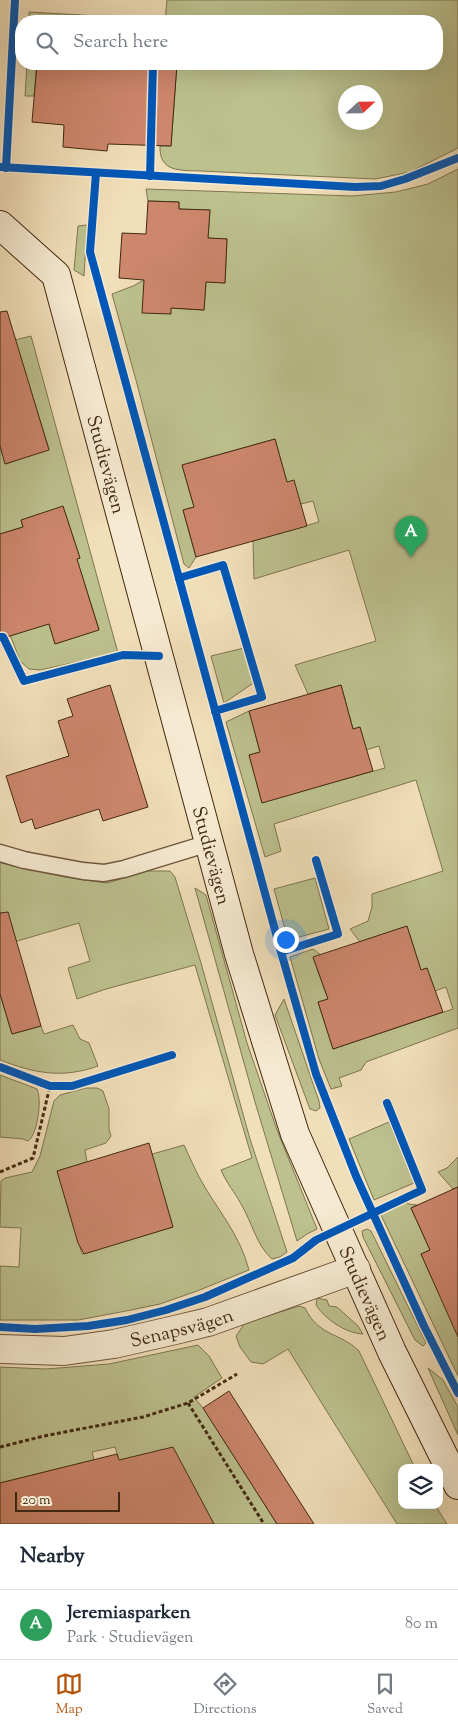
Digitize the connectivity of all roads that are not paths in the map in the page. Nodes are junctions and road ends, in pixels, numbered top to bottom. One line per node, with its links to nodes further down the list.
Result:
1 (0, 225): 2 (street, Studievägen)
2 (209, 843): 3 (lane); 4 (street, Studievägen)
3 (0, 853)
4 (356, 1269): 5 (street, Senapsvägen); 6 (street, Studievägen)
5 (0, 1349)
6 (458, 1485)

